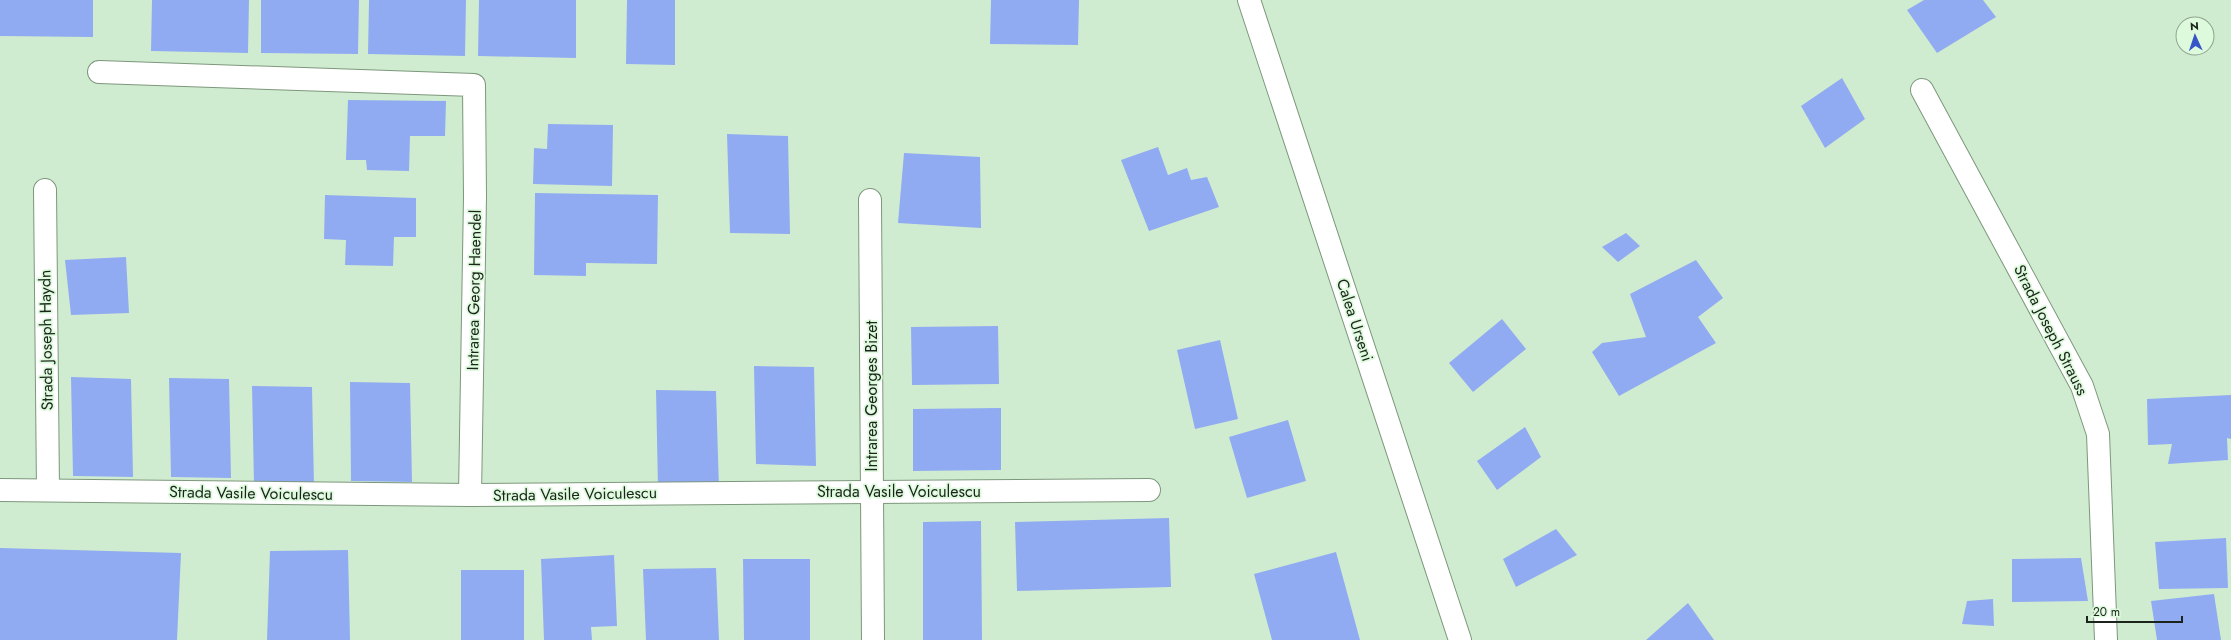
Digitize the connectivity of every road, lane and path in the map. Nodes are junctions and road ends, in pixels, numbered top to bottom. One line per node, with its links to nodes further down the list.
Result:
1 (1249, 0): 12 (street, Calea Urseni)
2 (99, 72): 10 (street, Intrarea Georg Haendel)
3 (1922, 90): 13 (street, Strada Joseph Strauss)
4 (44, 190): 7 (street, Strada Joseph Haydn)
5 (870, 200): 9 (street, Intrarea Georges Bizet)
6 (0, 490): 7 (street, Strada Vasile Voiculescu)
7 (48, 490): 10 (street, Strada Vasile Voiculescu)
8 (1149, 490): 9 (street, Strada Vasile Voiculescu)
9 (872, 491): 10 (street, Strada Vasile Voiculescu); 11 (street, Intrarea Georges Bizet)
10 (470, 495)
11 (873, 640)
12 (1460, 640)
13 (2106, 640)

